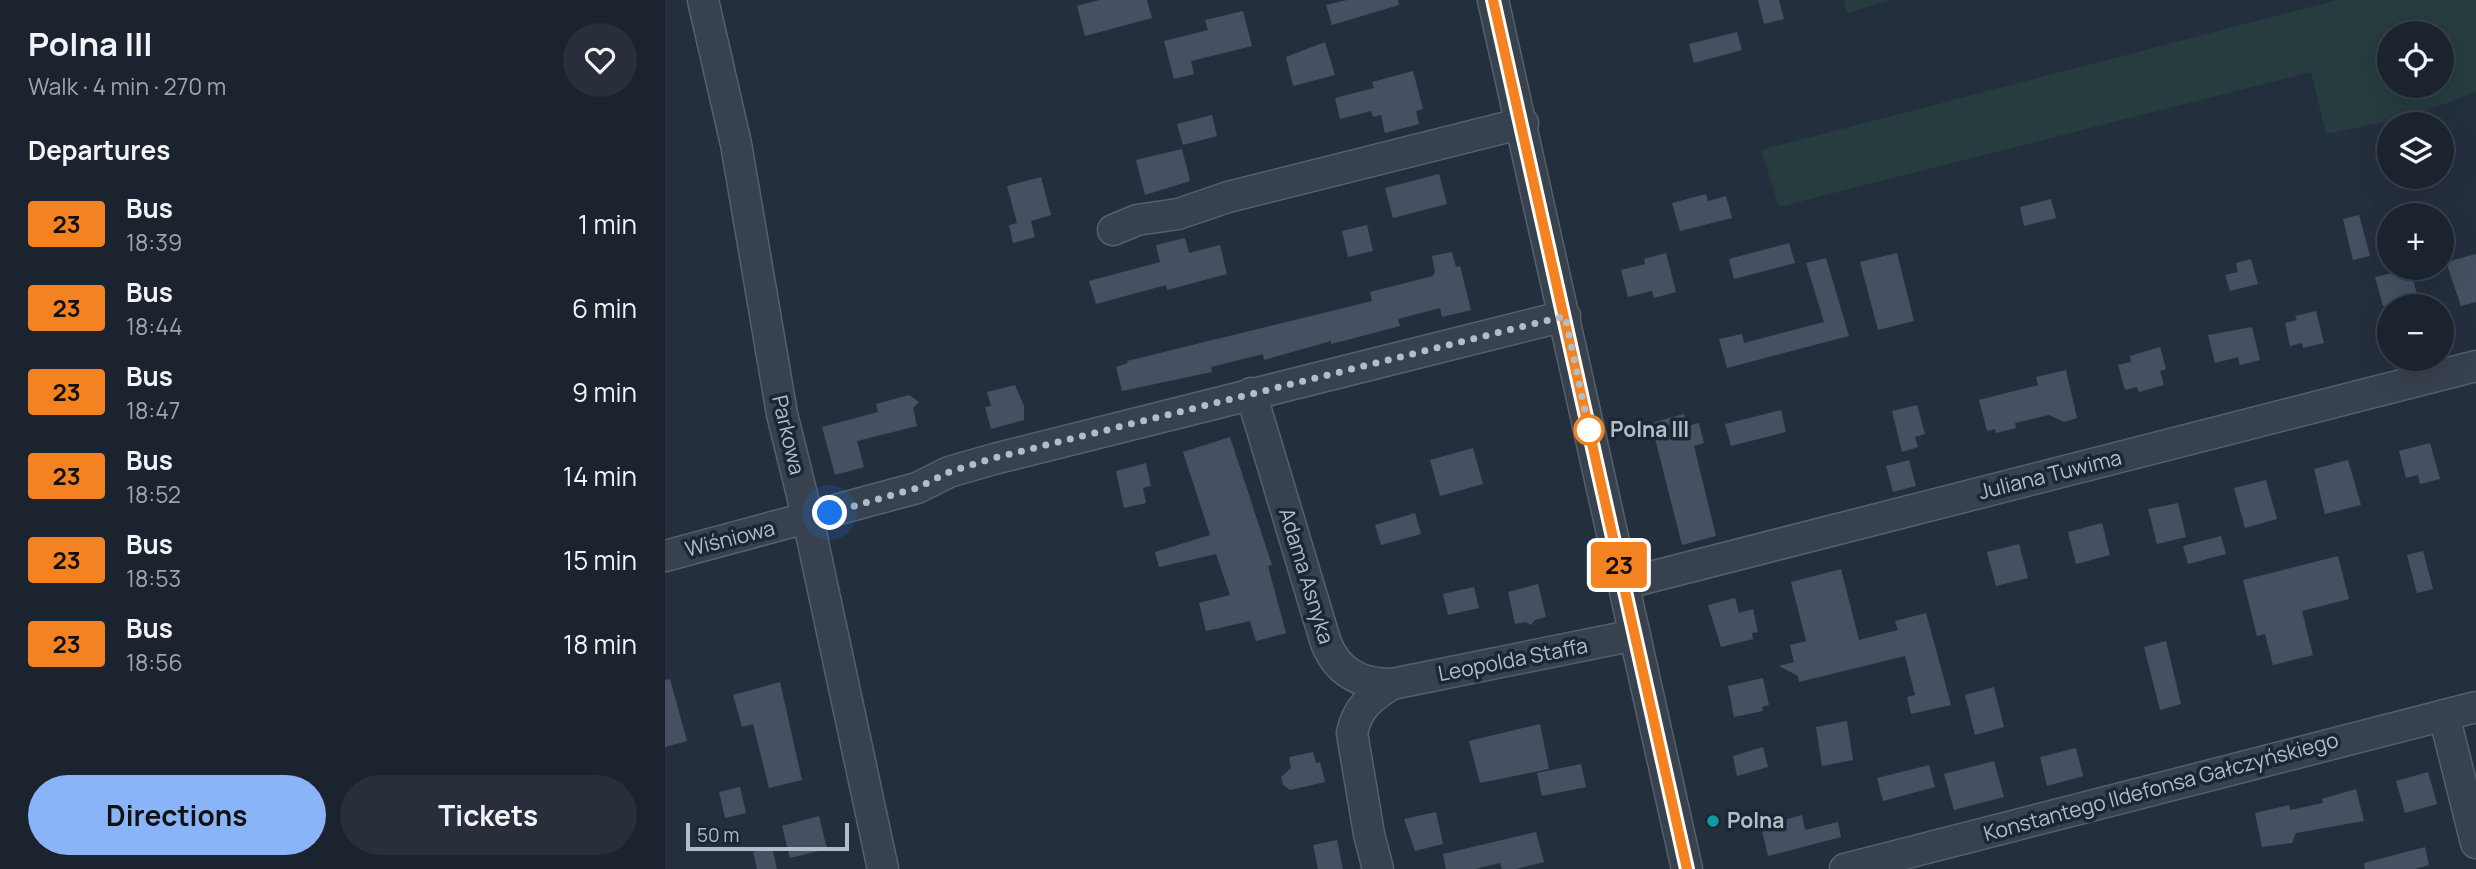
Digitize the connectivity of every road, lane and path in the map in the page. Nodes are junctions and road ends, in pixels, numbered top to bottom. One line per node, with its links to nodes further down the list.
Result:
1 (703, 0): 8 (street, Parkowa)
2 (1493, 0): 3 (street)
3 (1523, 122): 4 (street); 5 (street)
4 (1113, 230)
5 (1565, 316): 7 (street, Wiśniowa); 10 (street)
6 (2476, 366): 10 (street, Juliana Tuwima)
7 (1251, 393): 8 (street, Wiśniowa); 12 (street, Adama Asnyka)
8 (808, 519): 9 (street, Wiśniowa); 16 (street, Parkowa)
9 (665, 556)
10 (1623, 583): 11 (street)
11 (1635, 635): 12 (street, Leopolda Staffa); 18 (street)
12 (1392, 684): 17 (street)
13 (2476, 706): 14 (street, Konstantego Ildefonsa Gałczyńskiego)
14 (2444, 715): 15 (street); 19 (street, Konstantego Ildefonsa Gałczyńskiego)
15 (2476, 843)
16 (883, 869)
17 (1378, 869)
18 (1687, 869)
19 (1845, 869)

